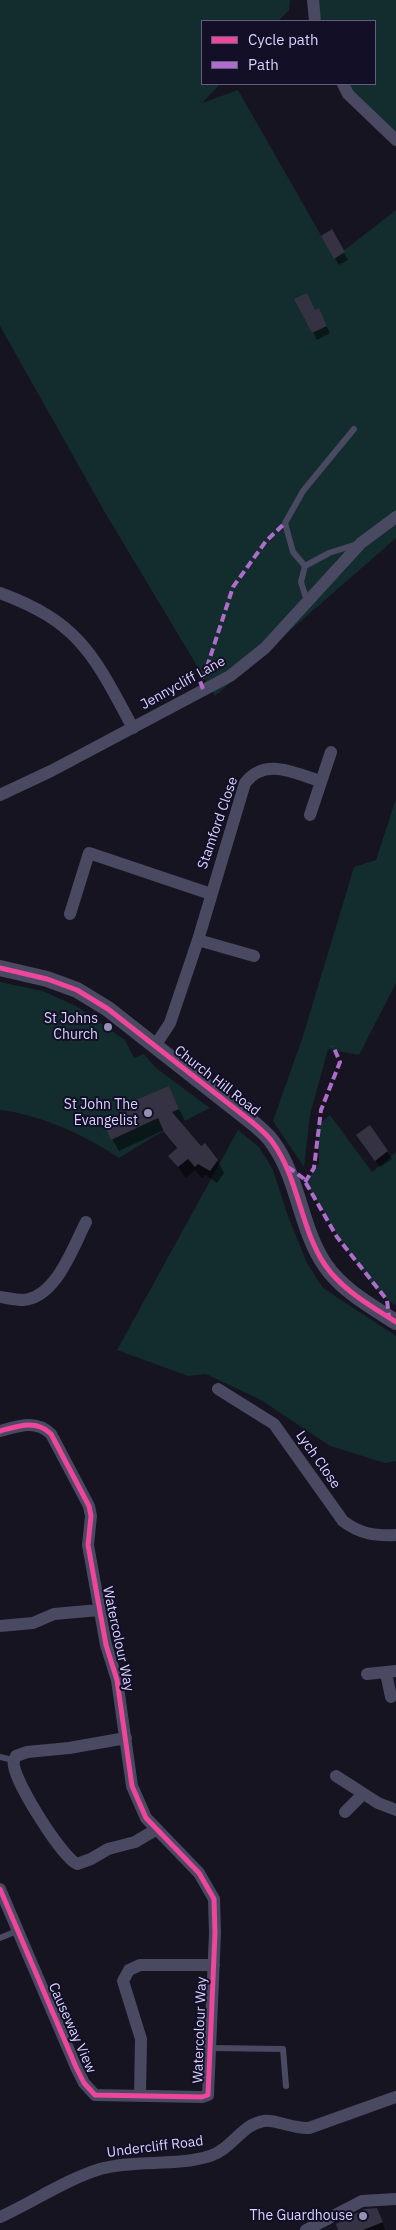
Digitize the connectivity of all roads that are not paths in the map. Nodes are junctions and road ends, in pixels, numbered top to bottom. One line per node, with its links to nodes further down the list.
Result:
1 (312, 0): 2 (street)
2 (315, 20)
3 (344, 85): 4 (street)
4 (396, 140)
5 (354, 429): 8 (lane)
6 (396, 517): 7 (street, Jennycliff Lane)
7 (360, 543): 8 (lane); 10 (street, Jennycliff Lane)
8 (305, 566): 10 (lane)
9 (0, 593): 11 (street)
10 (308, 602): 11 (street, Jennycliff Lane)
11 (133, 728): 14 (street, Jennycliff Lane)
12 (331, 752): 13 (street)
13 (320, 781): 15 (street); 16 (street, Stamford Close)
14 (0, 796)
15 (310, 815)
16 (211, 894): 17 (street); 18 (street, Stamford Close)
17 (70, 914)
18 (198, 940): 19 (street); 21 (street, Stamford Close)
19 (254, 956)
20 (0, 968): 21 (street, Church Hill Road)
21 (154, 1046): 24 (street, Church Hill Road)
22 (86, 1222): 23 (street)
23 (0, 1297)
24 (396, 1322)
25 (218, 1389): 27 (street, Lych Close)
26 (0, 1431): 28 (street, Watercolour Way)
27 (396, 1535)
28 (99, 1610): 29 (street); 33 (street, Watercolour Way)
29 (0, 1626)
30 (391, 1672): 31 (street); 32 (street)
31 (367, 1674)
32 (391, 1697)
33 (126, 1738): 35 (street); 40 (street, Watercolour Way)
34 (0, 1757): 35 (lane)
35 (14, 1760): 40 (street)
36 (336, 1776): 37 (street)
37 (363, 1794): 38 (street); 39 (street)
38 (396, 1810)
39 (345, 1812)
40 (157, 1829): 44 (street, Watercolour Way)
41 (0, 1889): 42 (street, Causeway View)
42 (17, 1931): 43 (lane); 47 (street, Causeway View)
43 (0, 1938)
44 (214, 1964): 45 (street, Watercolour Way); 47 (street)
45 (211, 2048): 46 (lane); 48 (street, Watercolour Way)
46 (286, 2086)
47 (140, 2095): 48 (street, Causeway View)
48 (208, 2095)
49 (396, 2097): 51 (street, Undercliff Road)
50 (395, 2201): 52 (street)
51 (0, 2217)
52 (306, 2230)

